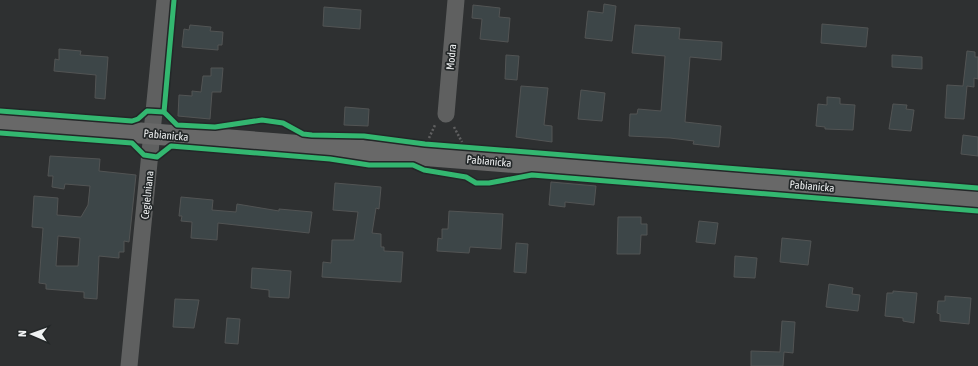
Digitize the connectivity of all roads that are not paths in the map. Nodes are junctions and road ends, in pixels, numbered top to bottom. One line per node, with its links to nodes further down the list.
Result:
1 (165, 0): 5 (street, Cegielniana)
2 (456, 0): 3 (street, Modra)
3 (446, 114)
4 (0, 122): 5 (main road, Pabianicka)
5 (153, 134): 6 (main road, Pabianicka); 7 (street, Cegielniana)
6 (978, 199)
7 (130, 366)

